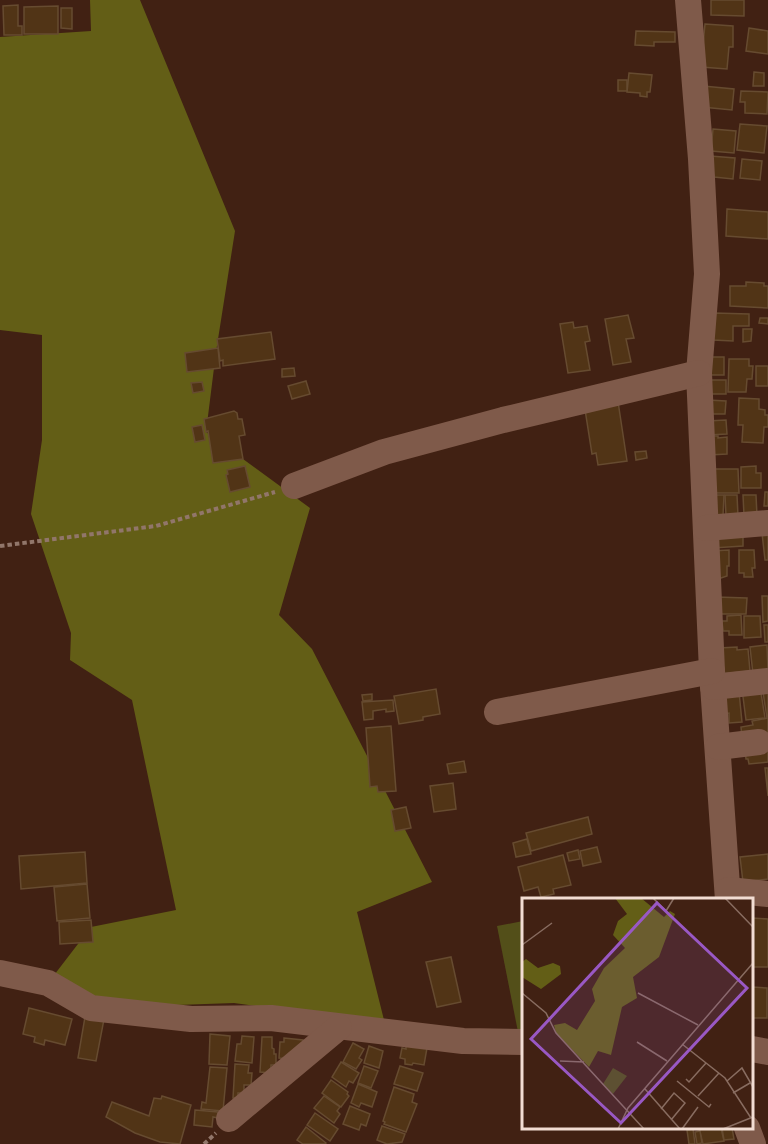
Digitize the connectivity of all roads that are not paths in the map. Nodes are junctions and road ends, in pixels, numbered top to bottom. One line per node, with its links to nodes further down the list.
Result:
1 (688, 0): 2 (street)
2 (699, 373): 3 (street); 5 (street)
3 (294, 486)
4 (768, 523): 5 (street)
5 (706, 528): 6 (street)
6 (713, 679): 7 (street); 8 (street); 10 (street)
7 (768, 681)
8 (497, 712)
9 (759, 742): 10 (street)
10 (718, 747): 12 (street)
11 (768, 894): 12 (street)
12 (728, 895)
13 (0, 973): 14 (street)
14 (339, 1027): 15 (street); 18 (street)
15 (522, 1042)
16 (753, 1049): 17 (street)
17 (768, 1052)
18 (229, 1119)
19 (747, 1129): 20 (street)
20 (753, 1144)

